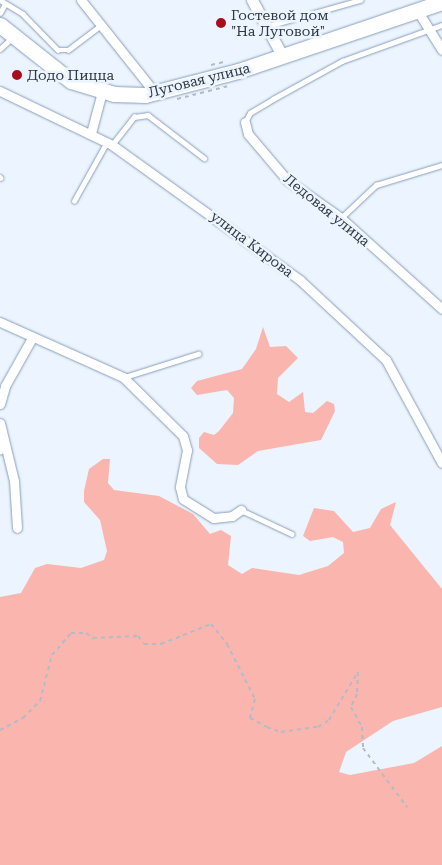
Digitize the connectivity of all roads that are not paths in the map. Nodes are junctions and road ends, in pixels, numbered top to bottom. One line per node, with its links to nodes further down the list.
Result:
1 (0, 0): 6 (lane)
2 (81, 0): 10 (street)
3 (252, 0): 12 (street)
4 (360, 0): 12 (lane)
5 (442, 2): 7 (main road, Луговая улица)
6 (5, 4): 8 (lane); 10 (lane)
7 (417, 10): 13 (street); 17 (main road, Луговая улица)
8 (0, 13)
9 (0, 25): 14 (main road)
10 (101, 25): 20 (street)
11 (442, 25): 13 (lane)
12 (268, 26): 17 (street)
13 (427, 30): 16 (street); 21 (lane)
14 (13, 37): 15 (lane); 19 (main road)
15 (0, 49)
16 (442, 50)
17 (283, 57): 20 (main road, Луговая улица)
18 (0, 91): 22 (street, улица Кирова)
19 (108, 93): 20 (main road, Луговая улица); 22 (street)
20 (155, 93)
21 (245, 122): 27 (street, Ледовая улица)
22 (91, 133): 23 (street, улица Кирова)
23 (110, 144): 24 (lane); 26 (lane); 37 (street, улица Кирова)
24 (204, 158)
25 (442, 165): 27 (lane)
26 (74, 201)
27 (341, 218): 28 (street, Ледовая улица)
28 (442, 309)
29 (0, 322): 30 (street)
30 (32, 338): 32 (street); 33 (street)
31 (198, 354): 32 (lane)
32 (123, 377): 38 (street)
33 (0, 404)
34 (0, 423): 35 (street)
35 (2, 436): 36 (lane); 39 (street)
36 (0, 452)
37 (442, 463)
38 (241, 510): 40 (lane)
39 (17, 528)
40 (292, 534)

